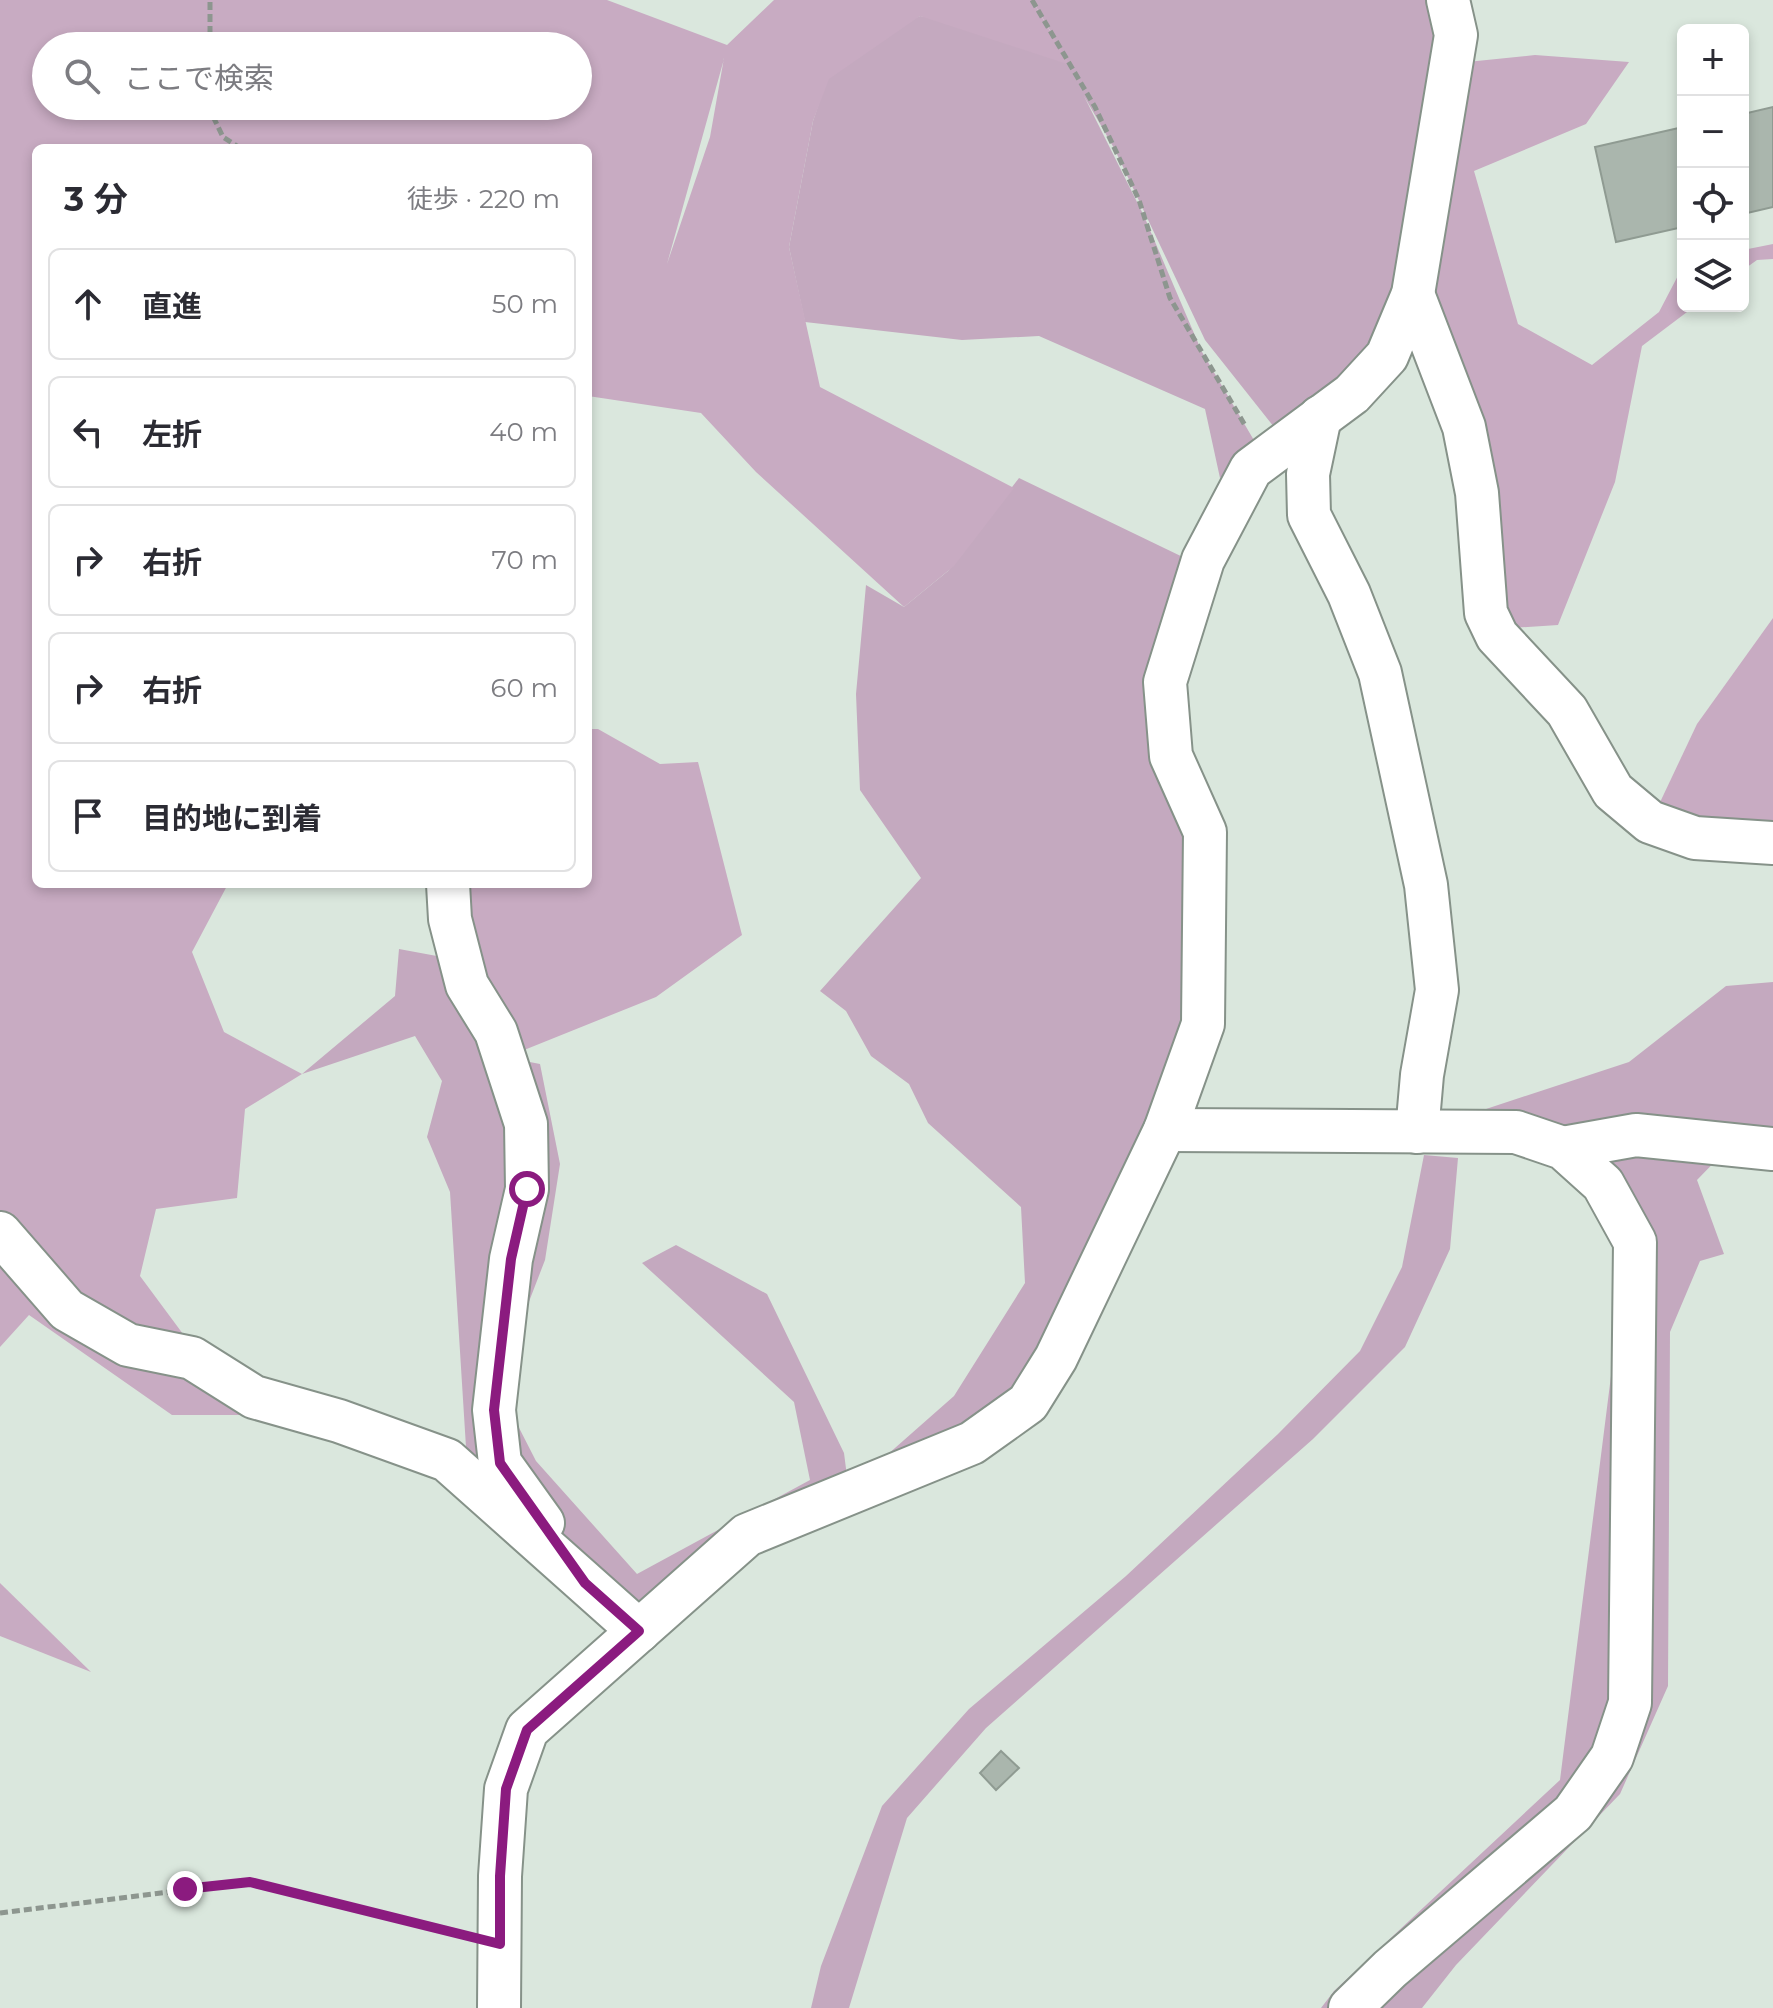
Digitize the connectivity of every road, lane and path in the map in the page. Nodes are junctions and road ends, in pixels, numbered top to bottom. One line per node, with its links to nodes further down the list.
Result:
1 (210, 0): 4 (path)
2 (1032, 0): 9 (path)
3 (1448, 0): 7 (street)
4 (210, 32)
5 (215, 120): 6 (path)
6 (234, 144)
7 (1413, 294): 8 (street); 10 (street)
8 (1320, 417): 9 (street); 13 (street)
9 (1264, 459): 12 (street)
10 (1773, 843)
11 (448, 888): 17 (street)
12 (1165, 1130): 13 (street); 18 (street)
13 (1417, 1132): 14 (street)
14 (1563, 1148): 15 (street); 22 (street)
15 (1773, 1149)
16 (0, 1233): 17 (street)
17 (585, 1583): 18 (street)
18 (639, 1631): 20 (street)
19 (0, 1913): 20 (path)
20 (500, 1944): 21 (street)
21 (499, 2008)
22 (1350, 2008)

